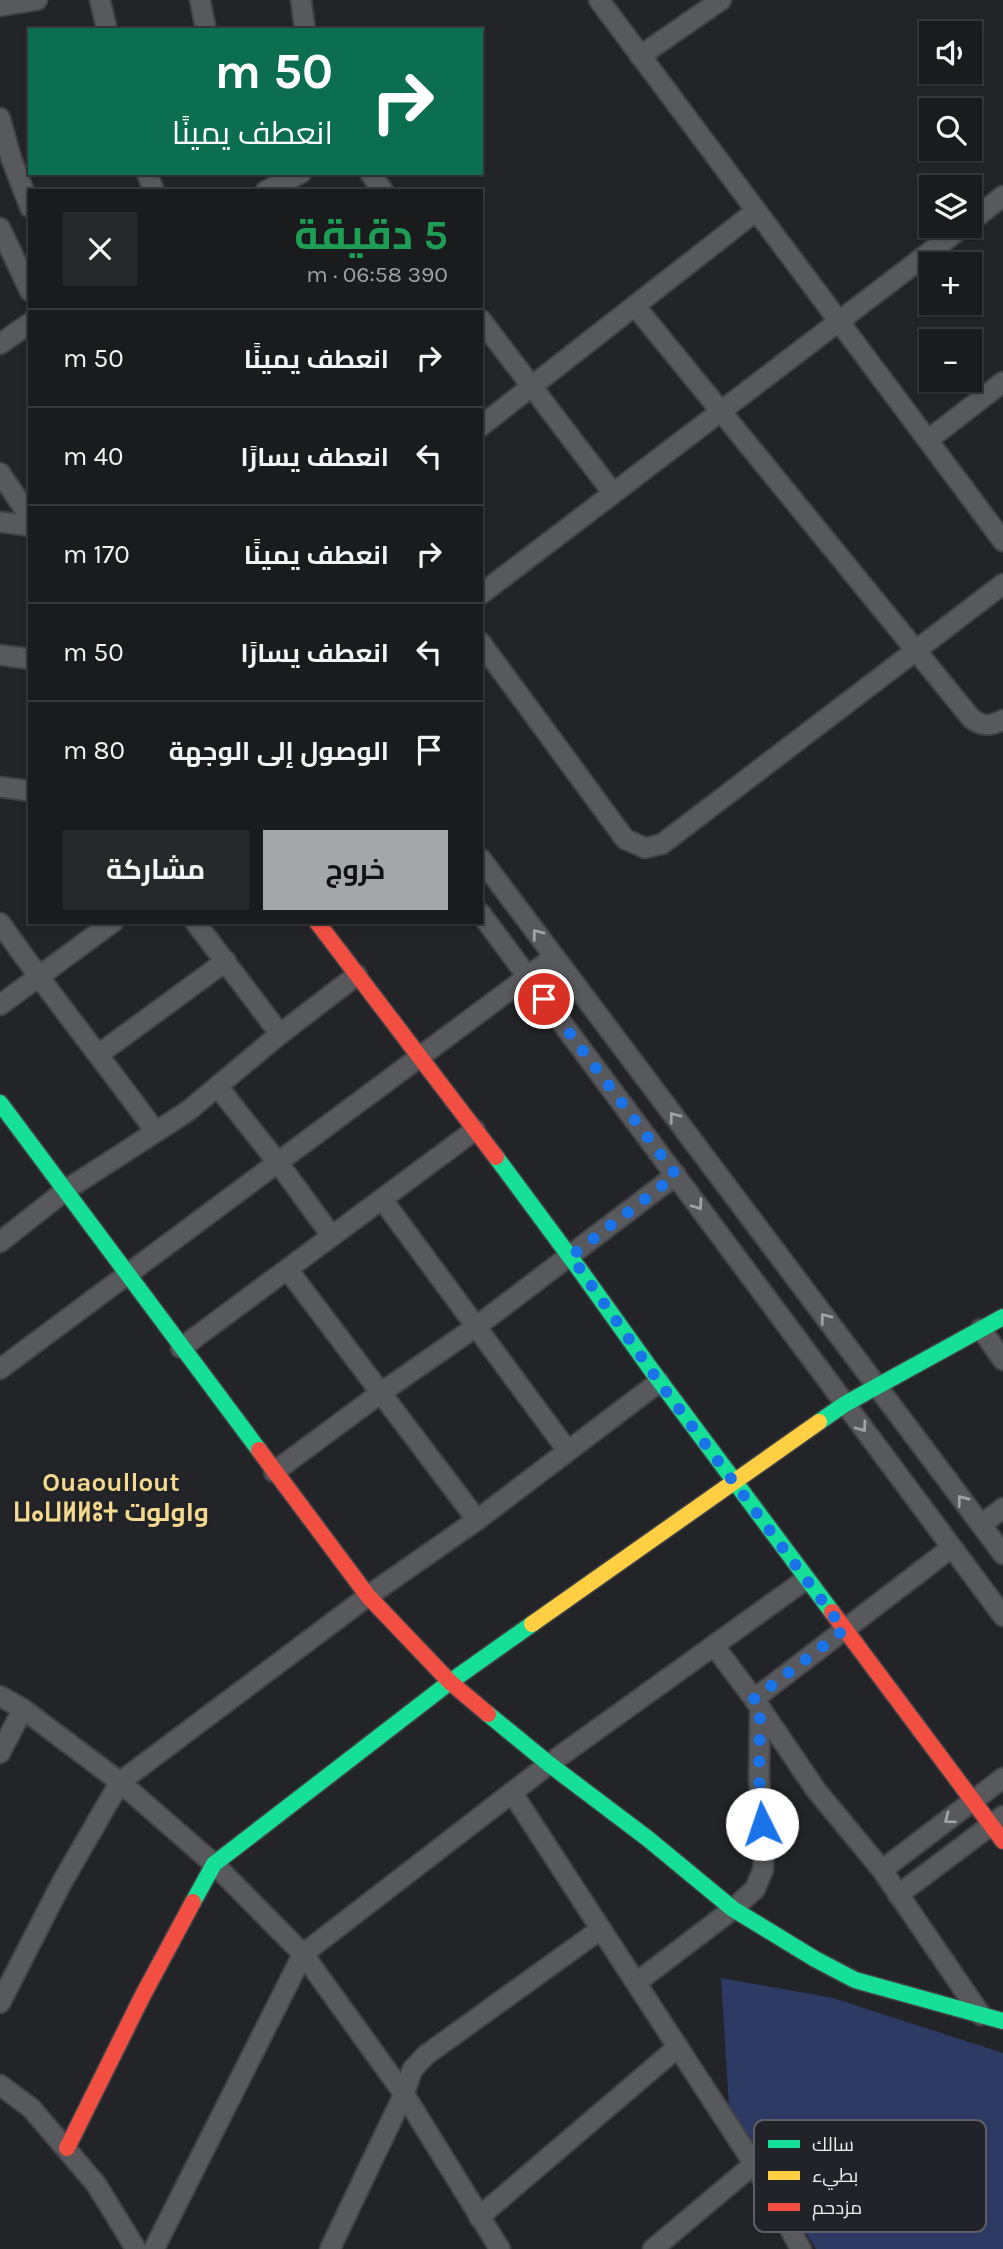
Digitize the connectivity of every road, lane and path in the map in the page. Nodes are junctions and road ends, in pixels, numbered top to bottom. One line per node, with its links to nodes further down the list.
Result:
1 (37, 0): 7 (street)
2 (100, 0): 8 (street)
3 (200, 0): 9 (street)
4 (301, 0): 10 (street)
5 (599, 0): 11 (street)
6 (711, 3): 11 (street)
7 (0, 6)
8 (107, 28)
9 (206, 28)
10 (305, 28)
11 (640, 56): 17 (street)
12 (0, 118): 16 (street)
13 (298, 175): 14 (street)
14 (271, 189)
15 (1003, 196): 18 (street)
16 (28, 202)
17 (756, 211): 22 (street); 23 (street)
18 (982, 213)
19 (0, 228): 21 (street)
20 (948, 238): 23 (street)
21 (28, 287)
22 (635, 306): 28 (street); 29 (street)
23 (839, 321): 29 (street); 31 (street)
24 (483, 323): 28 (street)
25 (28, 325): 26 (street)
26 (0, 344)
27 (1003, 382): 31 (street)
28 (532, 386): 30 (street); 33 (street)
29 (721, 411): 33 (street); 41 (street)
30 (483, 424)
31 (928, 440): 37 (street)
32 (0, 473): 34 (street)
33 (613, 493): 39 (street)
34 (28, 514)
35 (0, 522): 36 (street)
36 (28, 526)
37 (1003, 541)
38 (1003, 584): 41 (street)
39 (483, 592)
40 (483, 646): 41 (street)
41 (916, 651): 44 (street)
42 (0, 655): 43 (street)
43 (28, 659)
44 (1003, 720)
45 (0, 787): 46 (street)
46 (28, 791)
47 (483, 862): 53 (street, one-way to 47)
48 (483, 917): 56 (street)
49 (0, 923): 57 (street)
50 (110, 924): 57 (street)
51 (197, 924): 54 (street)
52 (319, 924): 55 (street)
53 (554, 957): 56 (street); 82 (street, one-way to 53)
54 (226, 961): 59 (street); 60 (street)
55 (357, 975): 59 (street); 61 (street)
56 (528, 976): 61 (street); 67 (street)
57 (38, 977): 58 (street); 60 (street)
58 (0, 1005)
59 (280, 1034): 62 (street)
60 (99, 1054): 65 (street)
61 (420, 1055): 64 (street); 66 (street)
62 (218, 1087): 65 (street); 66 (street)
63 (0, 1103): 68 (street)
64 (475, 1130): 69 (street); 72 (street)
65 (155, 1131): 68 (street)
66 (279, 1164): 70 (street); 74 (street)
67 (676, 1175): 72 (street); 84 (street, one-way to 84)
68 (66, 1190): 71 (street); 74 (street)
69 (382, 1199): 70 (street); 76 (street)
70 (331, 1235): 73 (street)
71 (0, 1241)
72 (571, 1256): 76 (street); 81 (street)
73 (288, 1270): 78 (street); 83 (street)
74 (128, 1275): 78 (street); 80 (street)
75 (1003, 1317): 77 (street)
76 (477, 1326): 83 (street); 85 (street)
77 (981, 1329): 79 (street); 82 (street)
78 (181, 1348): 86 (street)
79 (1003, 1360)
80 (0, 1369)
81 (659, 1382): 85 (street); 87 (street)
82 (876, 1387): 84 (street); 90 (street, one-way to 82)
83 (382, 1392): 86 (street); 89 (street)
84 (845, 1404): 87 (street); 91 (street, one-way to 91)
85 (567, 1450): 89 (street)
86 (274, 1472): 94 (street)
87 (734, 1481): 93 (street); 98 (street)
88 (1003, 1508): 90 (street)
89 (477, 1520): 94 (street)
90 (981, 1525): 92 (street)
91 (951, 1548): 95 (street); 96 (street)
92 (1003, 1554)
93 (805, 1580): 96 (street); 97 (street)
94 (368, 1596): 98 (street); 105 (street)
95 (1003, 1616)
96 (844, 1630): 100 (street); 107 (street)
97 (715, 1647): 100 (street); 103 (street)
98 (450, 1682): 103 (street); 109 (street)
99 (0, 1696): 101 (street)
100 (757, 1703): 110 (street); 112 (street)
101 (23, 1709): 102 (street); 105 (street)
102 (0, 1753)
103 (549, 1764): 106 (street); 112 (street)
104 (1003, 1778): 107 (street)
105 (120, 1782): 109 (street); 116 (street)
106 (513, 1794): 113 (street); 114 (street)
107 (974, 1800): 108 (street); 110 (street, one-way to 110)
108 (999, 1827): 111 (street)
109 (215, 1864): 114 (street); 122 (street)
110 (882, 1870): 111 (street)
111 (898, 1895): 117 (street)
112 (733, 1909): 115 (street); 117 (street)
113 (601, 1929): 115 (street); 121 (street)
114 (303, 1954): 121 (street); 128 (street)
115 (637, 1982): 119 (street)
116 (0, 2003)
117 (981, 2015): 118 (street)
118 (1003, 2021)
119 (678, 2047): 123 (street); 124 (street)
120 (0, 2085): 122 (street)
121 (404, 2094): 124 (street); 129 (street)
122 (67, 2148): 127 (street)
123 (754, 2165): 130 (street)
124 (479, 2217): 126 (street)
125 (791, 2232): 131 (street)
126 (495, 2246)
127 (136, 2249)
128 (154, 2249)
129 (330, 2249)
130 (653, 2249)
131 (801, 2249)

